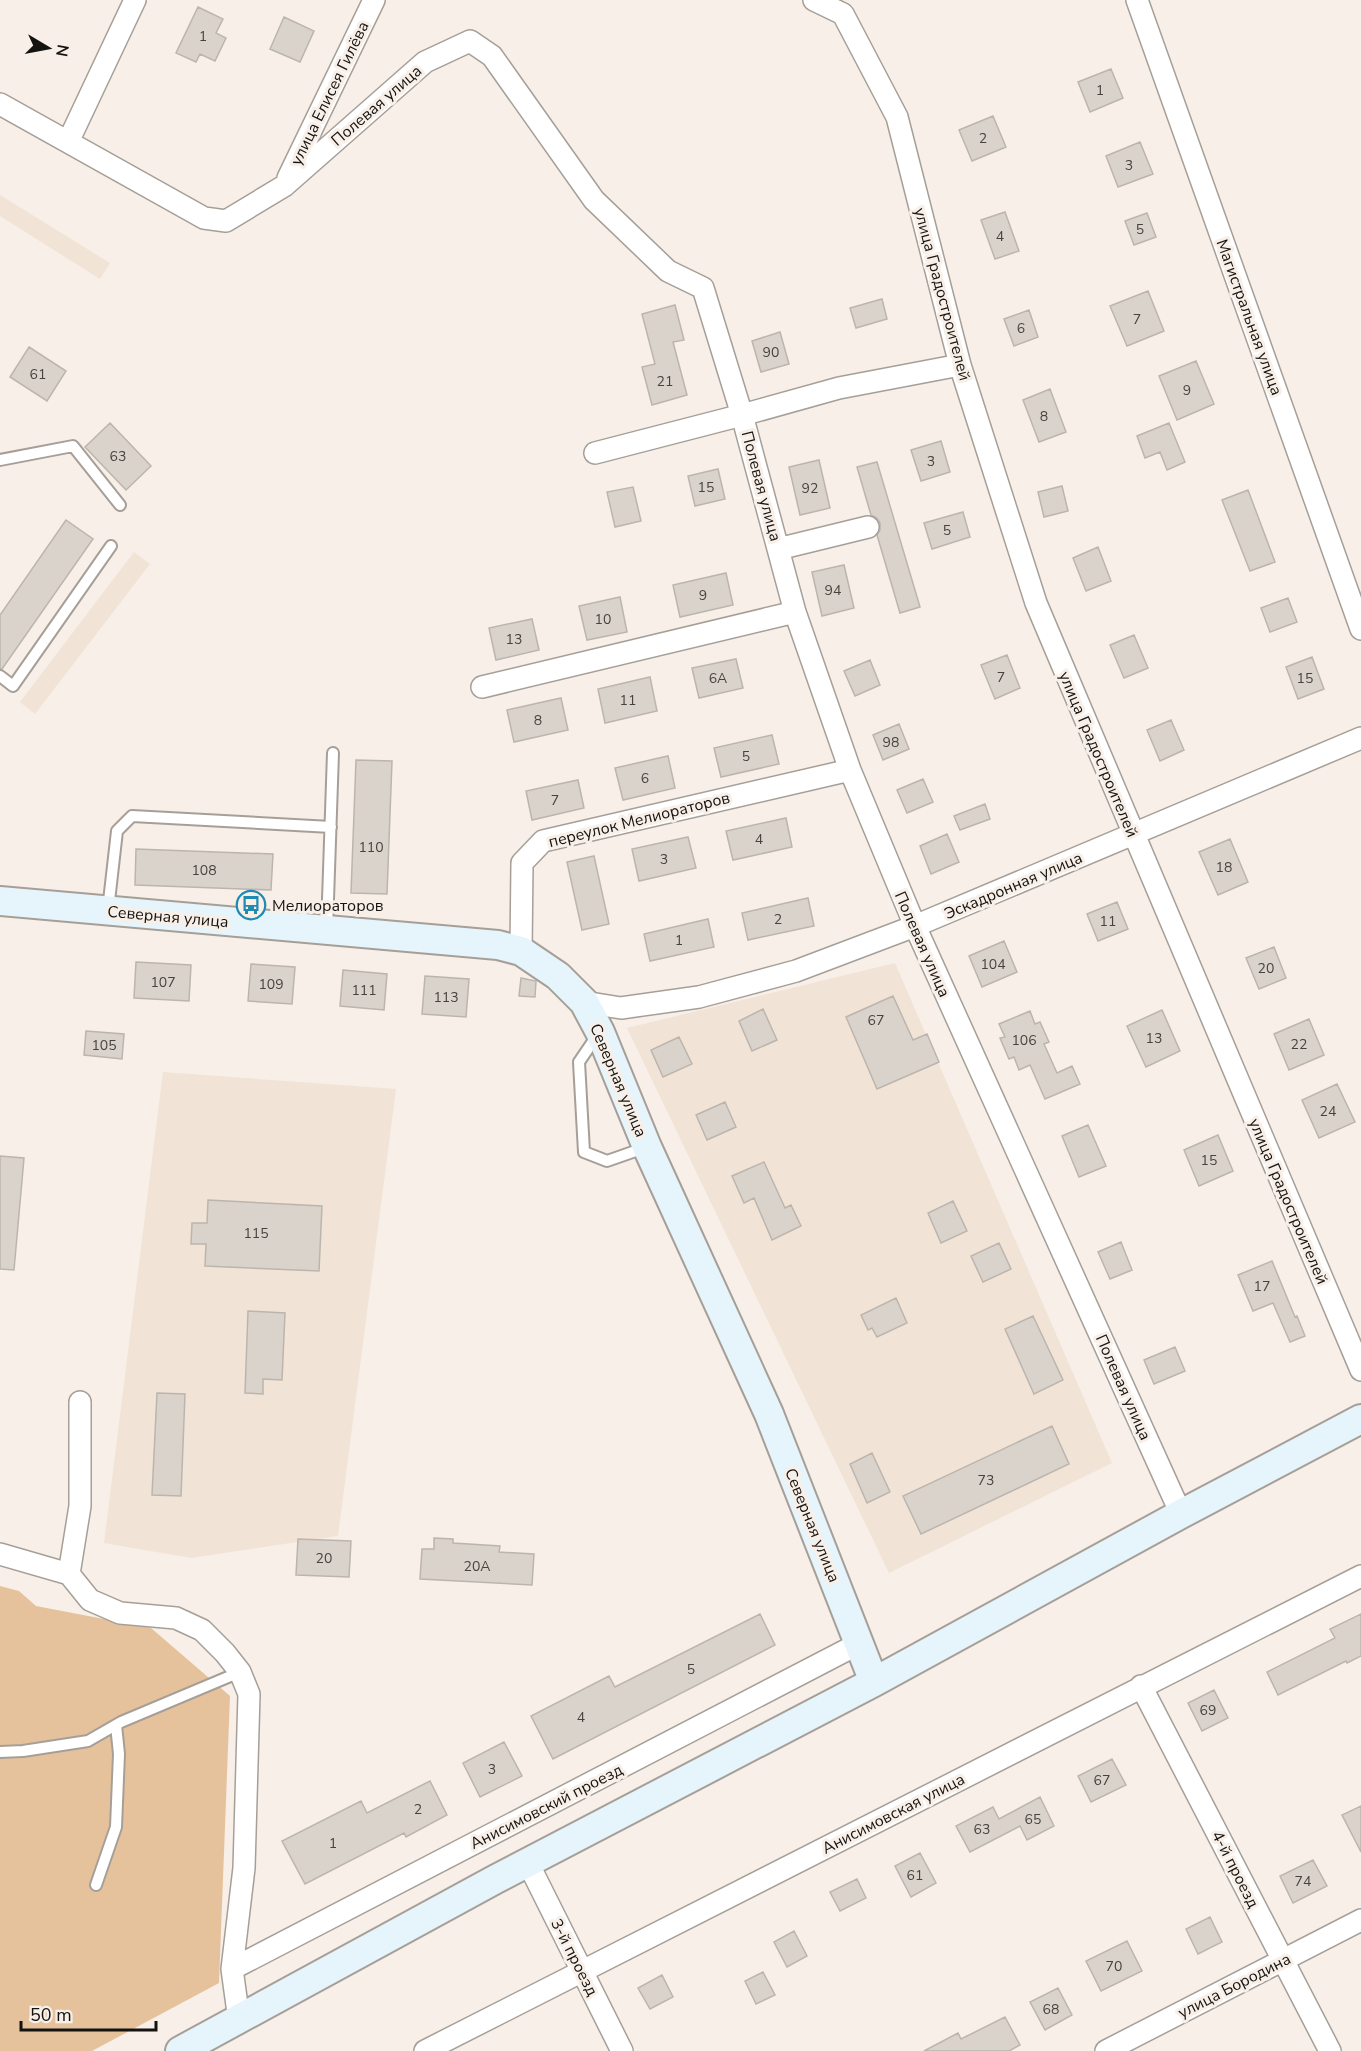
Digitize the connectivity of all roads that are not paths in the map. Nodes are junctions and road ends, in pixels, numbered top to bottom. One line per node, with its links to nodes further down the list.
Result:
1 (135, 0): 6 (street)
2 (374, 0): 7 (street, улица Елисея Гилёва)
3 (814, 0): 8 (street, улица Градостроителей)
4 (1138, 3): 17 (street, Магистральная улица)
5 (0, 104): 6 (street, Полевая улица)
6 (68, 142): 7 (street, Полевая улица)
7 (284, 186): 9 (street, Полевая улица)
8 (960, 365): 9 (street); 24 (street, улица Градостроителей)
9 (742, 415): 10 (street); 15 (street, Полевая улица)
10 (595, 453)
11 (0, 460): 12 (lane)
12 (120, 505)
13 (868, 527): 15 (street)
14 (111, 546): 18 (lane)
15 (778, 549): 16 (street, Полевая улица)
16 (795, 612): 19 (street); 22 (street, Полевая улица)
17 (1361, 629)
18 (0, 676)
19 (482, 687)
20 (1361, 738): 24 (street, Эскадронная улица)
21 (333, 753): 23 (lane)
22 (850, 770): 27 (street, Полевая улица); 29 (street, переулок Мелиораторов)
23 (331, 827): 26 (lane); 28 (lane)
24 (1133, 835): 27 (street, Эскадронная улица); 33 (street, улица Градостроителей)
25 (0, 901): 26 (street, Северная улица)
26 (108, 911): 28 (street, Северная улица)
27 (915, 926): 30 (street, Эскадронная улица); 36 (street, Полевая улица)
28 (327, 930): 29 (street, Северная улица)
29 (521, 951): 30 (street, Северная улица)
30 (584, 1002): 31 (street, Северная улица)
31 (600, 1032): 32 (street, Северная улица); 32 (lane)
32 (647, 1147): 40 (street, Северная улица)
33 (1361, 1370)
34 (80, 1402): 38 (street)
35 (1361, 1419): 36 (street)
36 (1181, 1514): 42 (street)
37 (0, 1554): 38 (street)
38 (69, 1574): 41 (street)
39 (1361, 1576): 43 (street, Анисимовская улица)
40 (860, 1643): 42 (street, Северная улица); 50 (street, Анисимовский проезд)
41 (240, 1672): 44 (lane); 50 (street)
42 (874, 1682): 46 (street)
43 (1141, 1686): 49 (street, 4-й проезд); 51 (street, Анисимовская улица)
44 (116, 1725): 45 (lane); 47 (lane)
45 (0, 1752)
46 (528, 1863): 51 (street, 3-й проезд); 52 (street)
47 (96, 1885)
48 (1361, 1920): 49 (street, улица Бородина)
49 (1283, 1960): 56 (street, улица Бородина); 57 (street, 4-й проезд)
50 (232, 1969): 52 (street)
51 (582, 1971): 54 (street, Анисимовская улица); 55 (street, 3-й проезд)
52 (239, 2020): 53 (street)
53 (180, 2051)
54 (425, 2051)
55 (622, 2051)
56 (1106, 2051)
57 (1330, 2051)

